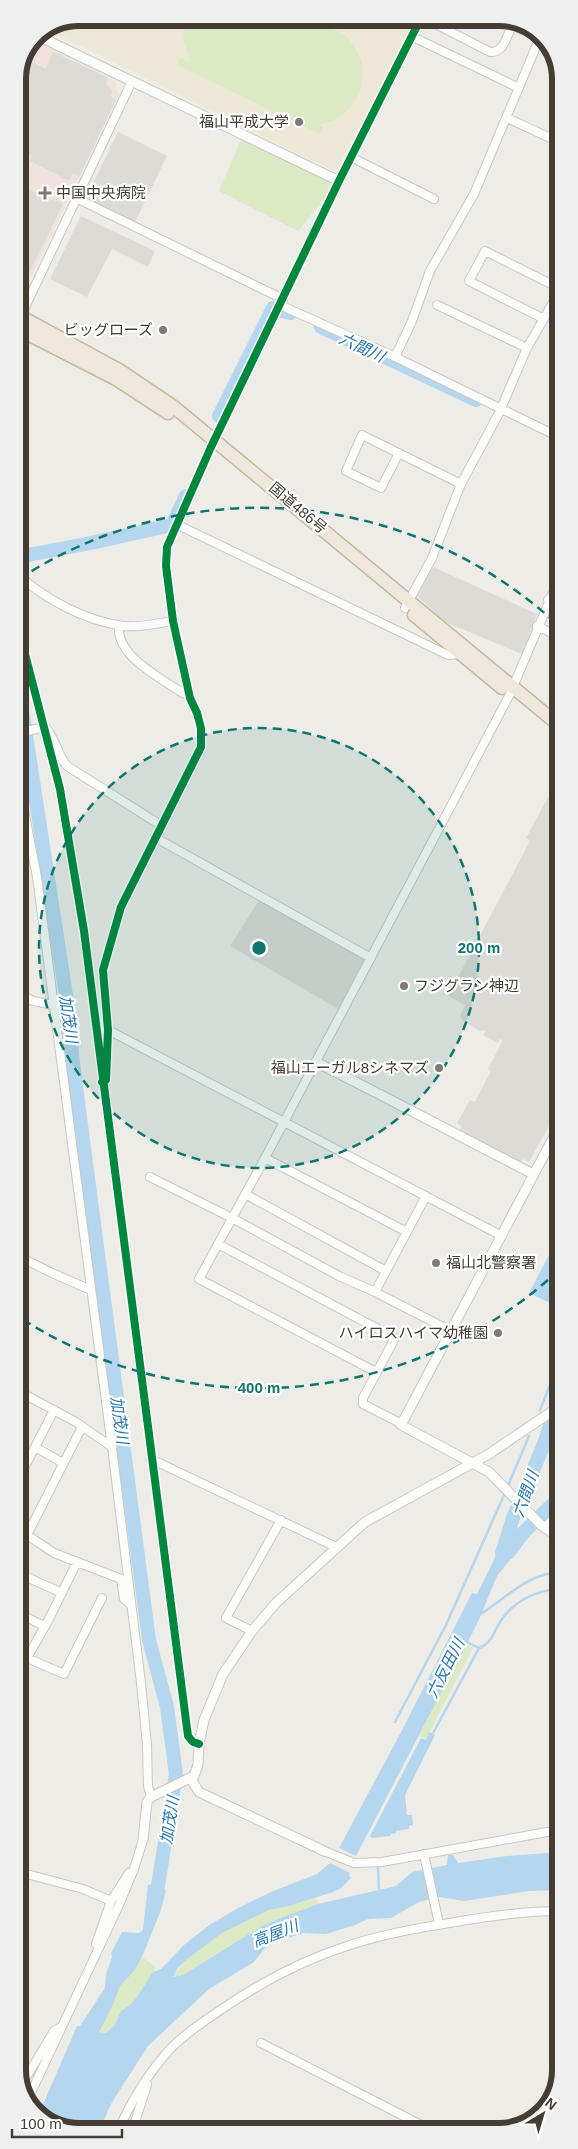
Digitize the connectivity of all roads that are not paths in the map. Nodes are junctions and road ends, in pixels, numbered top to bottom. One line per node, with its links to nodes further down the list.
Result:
1 (418, 26): 4 (street)
2 (438, 26): 3 (street)
3 (511, 28)
4 (412, 36): 8 (street); 11 (street)
5 (45, 39): 7 (street)
6 (538, 44): 8 (street)
7 (132, 81): 12 (street); 13 (street)
8 (519, 88): 9 (street)
9 (506, 118): 10 (street); 23 (street)
10 (552, 139)
11 (351, 157): 12 (street); 14 (street)
12 (339, 182): 16 (street)
13 (76, 198): 16 (street); 17 (street)
14 (434, 199)
15 (552, 284): 20 (street)
16 (282, 302): 23 (street); 26 (street)
17 (26, 304)
18 (437, 305): 22 (street)
19 (552, 305): 20 (street)
20 (544, 319): 22 (street)
21 (26, 325): 26 (highway, 国道486号)
22 (527, 348): 24 (street)
23 (395, 357): 24 (street)
24 (500, 411): 25 (street); 28 (street)
25 (552, 434)
26 (213, 443): 29 (street); 34 (highway, 国道486号)
27 (399, 453): 27 (street); 28 (street)
28 (461, 484): 34 (street)
29 (178, 525): 35 (street); 39 (street)
30 (26, 582): 36 (street)
31 (552, 592): 32 (street)
32 (548, 600): 33 (street); 37 (street)
33 (552, 602)
34 (407, 604): 39 (highway, 国道486号); 41 (highway, 国道486号)
35 (173, 620): 36 (street); 42 (street)
36 (119, 625): 42 (street)
37 (537, 626): 38 (street); 41 (street)
38 (552, 634)
39 (460, 654): 41 (highway, 国道486号)
40 (26, 657): 44 (street)
41 (511, 690): 43 (highway, 国道486号); 45 (highway, 国道486号); 52 (street)
42 (188, 692): 48 (street)
43 (552, 720)
44 (45, 727): 46 (street); 48 (street); 57 (street)
45 (552, 728)
46 (26, 731)
47 (26, 820): 50 (street)
48 (162, 826): 51 (street)
49 (26, 835): 50 (street)
50 (29, 836): 54 (street)
51 (156, 838): 52 (street); 55 (street)
52 (371, 958): 56 (street)
53 (26, 997): 54 (street)
54 (54, 1005): 71 (street)
55 (108, 1030): 57 (street); 58 (street)
56 (316, 1062): 58 (street); 61 (street)
57 (102, 1082): 82 (street)
58 (283, 1122): 60 (street); 64 (street)
59 (552, 1140): 61 (street)
60 (265, 1158): 63 (street); 66 (street)
61 (533, 1174): 67 (street)
62 (150, 1177): 65 (street)
63 (245, 1194): 65 (street); 70 (street)
64 (426, 1196): 66 (street); 67 (street)
65 (232, 1218): 68 (street); 72 (street)
66 (407, 1232): 70 (street)
67 (502, 1236): 73 (street)
68 (218, 1244): 74 (street); 74 (street)
69 (26, 1260): 71 (street)
70 (386, 1271): 72 (street)
71 (91, 1290): 80 (street)
72 (375, 1292): 73 (street)
73 (451, 1332): 78 (street)
74 (376, 1372): 78 (street)
75 (26, 1395): 76 (street)
76 (54, 1410): 79 (street); 81 (street)
77 (552, 1412): 84 (street)
78 (402, 1424): 84 (street)
79 (82, 1427): 80 (street); 83 (street)
80 (112, 1447): 97 (street)
81 (36, 1448): 83 (street); 85 (street)
82 (151, 1459): 87 (street); 102 (street)
83 (63, 1463): 89 (street)
84 (471, 1464): 88 (street); 92 (street)
85 (26, 1466)
86 (552, 1519): 88 (street)
87 (281, 1520): 92 (street); 100 (street)
88 (543, 1527): 90 (street)
89 (26, 1528)
90 (552, 1533)
91 (26, 1537): 93 (street)
92 (336, 1547): 100 (street)
93 (77, 1562): 95 (street); 97 (street)
94 (26, 1577): 95 (street)
95 (62, 1593): 99 (street)
96 (102, 1598): 101 (street)
97 (131, 1605): 104 (street)
98 (26, 1617): 99 (street)
99 (44, 1626): 101 (street)
100 (252, 1632): 102 (street)
101 (27, 1658)
102 (199, 1744): 103 (street)
103 (190, 1779): 104 (street); 107 (street)
104 (152, 1797): 106 (street)
105 (552, 1832): 108 (street)
106 (143, 1840): 109 (street)
107 (324, 1851): 108 (street)
108 (425, 1856): 113 (street)
109 (134, 1869): 111 (street); 114 (street)
110 (26, 1874): 111 (street)
111 (111, 1902): 114 (street)
112 (552, 1912): 113 (street)
113 (438, 1921): 117 (street)
114 (93, 1961): 115 (street)
115 (60, 2028): 118 (street); 119 (street)
116 (260, 2043): 122 (street)
117 (154, 2070): 120 (street); 121 (street)
118 (27, 2077)
119 (31, 2092)
120 (122, 2123)
121 (135, 2123)
122 (417, 2123)

